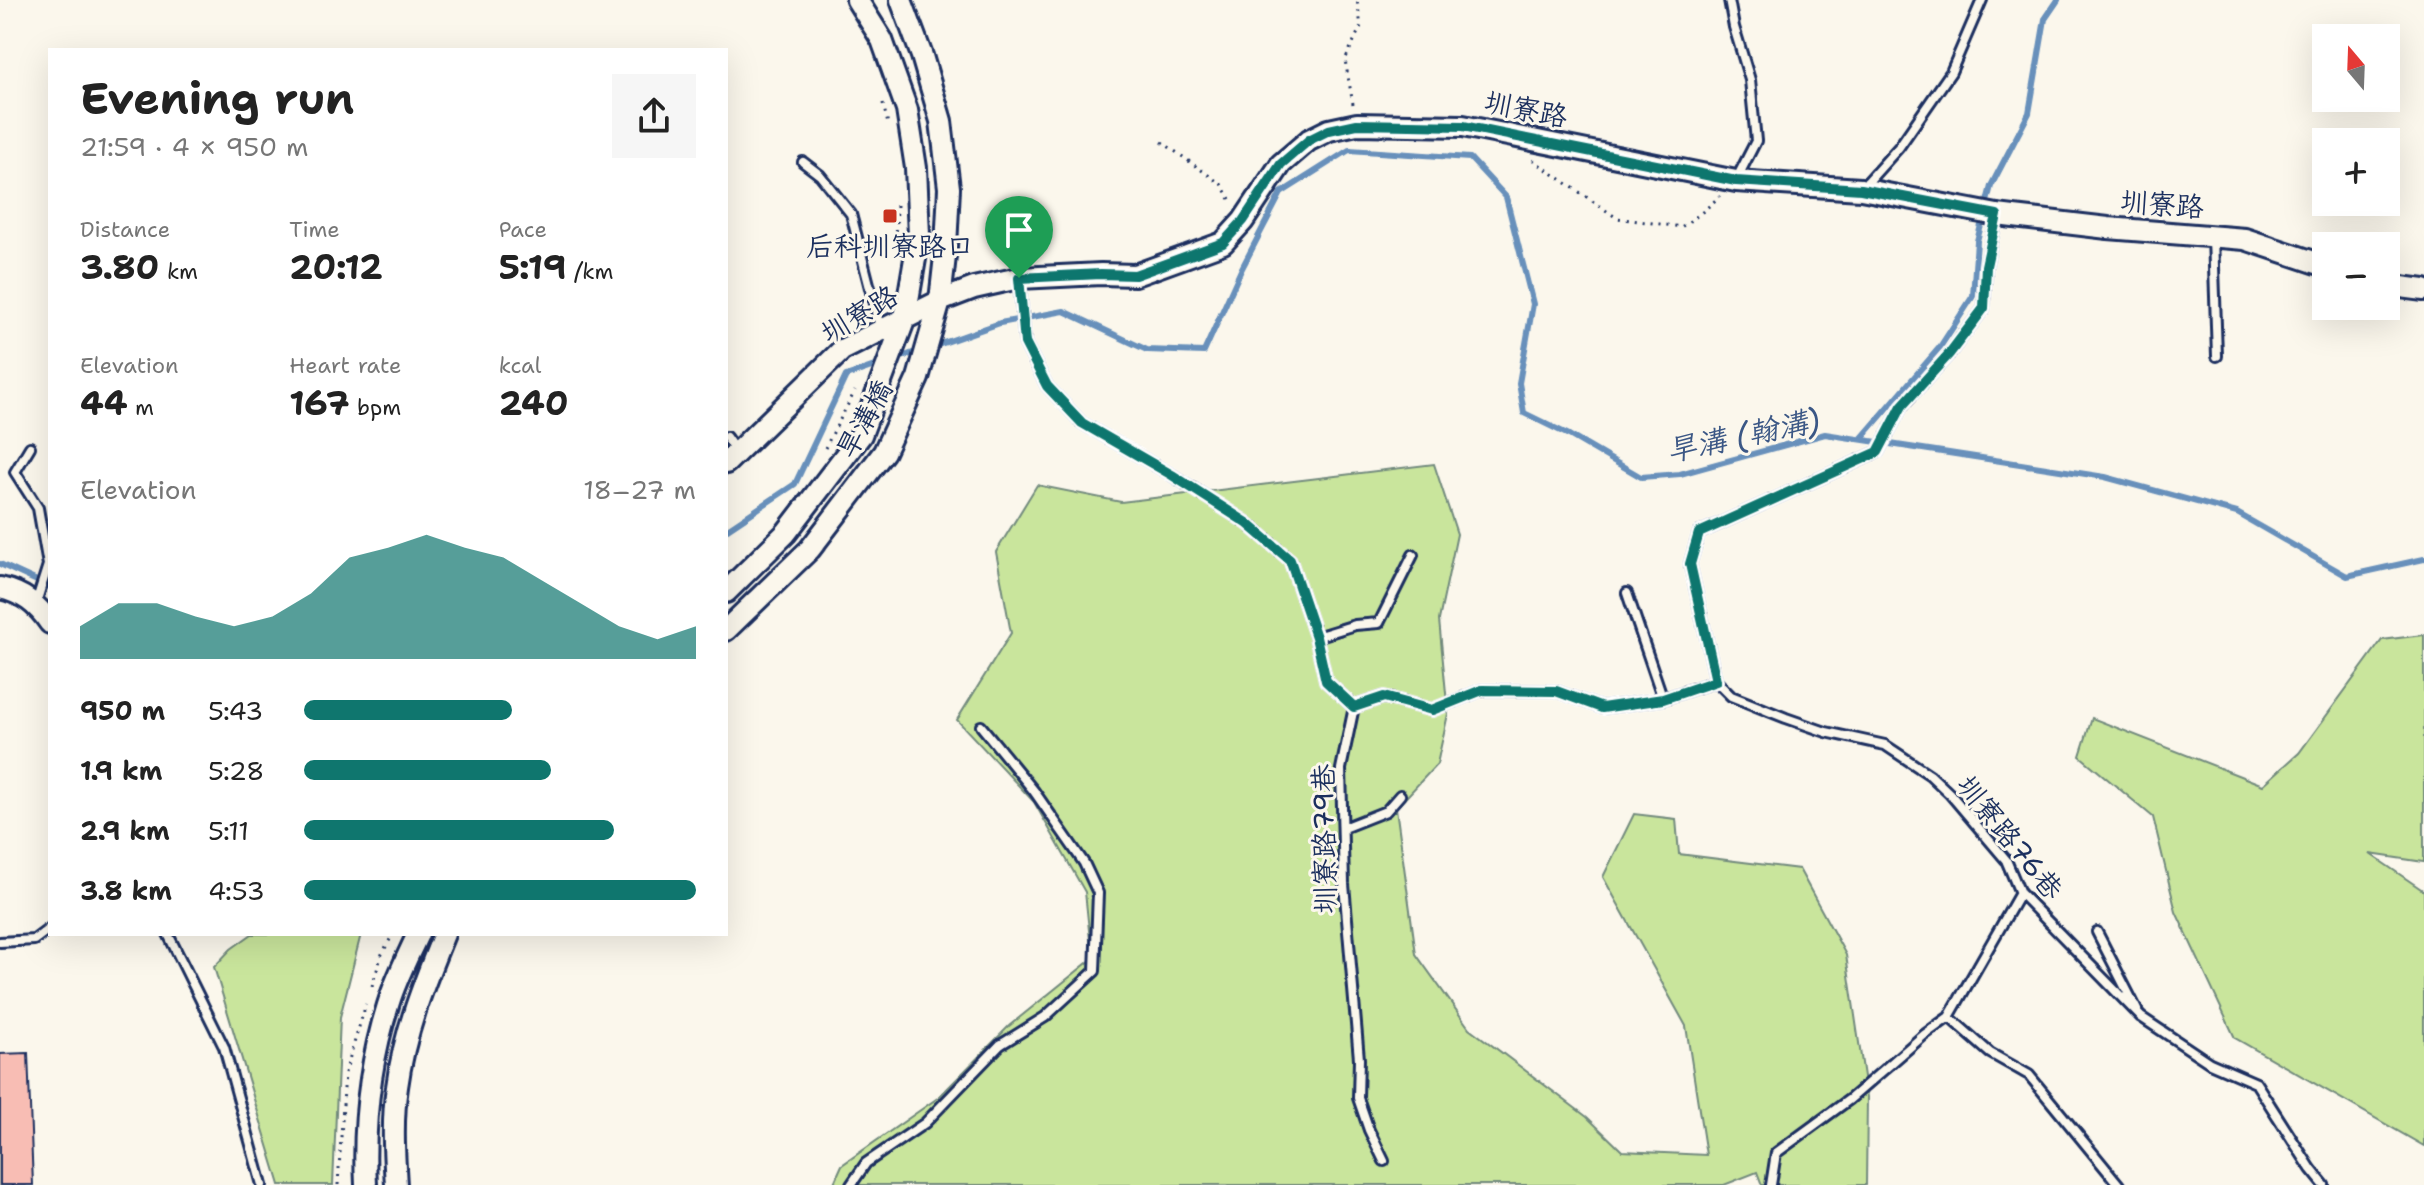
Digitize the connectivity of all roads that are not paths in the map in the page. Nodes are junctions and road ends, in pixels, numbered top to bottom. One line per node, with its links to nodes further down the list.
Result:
1 (857, 0): 15 (street, 旱溝橋)
2 (901, 0): 14 (street, 旱溝橋)
3 (1729, 0): 6 (lane)
4 (1982, 0): 7 (lane)
5 (803, 162): 16 (lane)
6 (1736, 181): 7 (street, 圳寮路); 11 (street, 圳寮路)
7 (1861, 189): 8 (street, 圳寮路)
8 (1997, 215): 9 (street, 圳寮路); 30 (lane)
9 (2213, 235): 10 (street, 圳寮路); 17 (lane)
10 (2312, 261)
11 (1019, 278): 14 (street, 圳寮路); 29 (lane)
12 (2400, 287): 13 (street)
13 (2424, 290)
14 (940, 301): 15 (street, 圳寮路); 28 (street, 旱溝橋)
15 (905, 318): 16 (street, 圳寮路); 24 (street, 旱溝橋)
16 (881, 332): 19 (street, 圳寮路)
17 (2217, 356)
18 (30, 447): 21 (lane)
19 (730, 451)
20 (1413, 555): 29 (lane)
21 (48, 561)
22 (48, 569): 26 (lane)
23 (0, 588): 26 (street)
24 (728, 590)
25 (1627, 593): 31 (lane)
26 (36, 604): 27 (street)
27 (48, 620)
28 (728, 628)
29 (1316, 637): 32 (lane)
30 (1716, 681): 31 (lane); 36 (lane, 圳寮路76巷)
31 (1663, 699): 32 (lane)
32 (1354, 707): 35 (lane, 圳寮路79巷)
33 (981, 726): 49 (lane)
34 (1400, 795): 35 (lane)
35 (1343, 828): 45 (lane, 圳寮路79巷)
36 (2020, 893): 43 (lane); 44 (lane, 圳寮路76巷)
37 (48, 930): 42 (lane)
38 (2097, 932): 44 (lane)
39 (169, 936): 46 (lane)
40 (417, 936): 47 (street)
41 (443, 936): 48 (street)
42 (0, 942)
43 (1949, 1017): 50 (lane); 51 (lane)
44 (2141, 1017): 52 (lane, 圳寮路76巷)
45 (1384, 1161)
46 (262, 1185)
47 (366, 1185)
48 (396, 1185)
49 (851, 1185)
50 (1771, 1185)
51 (2119, 1185)
52 (2324, 1185)

